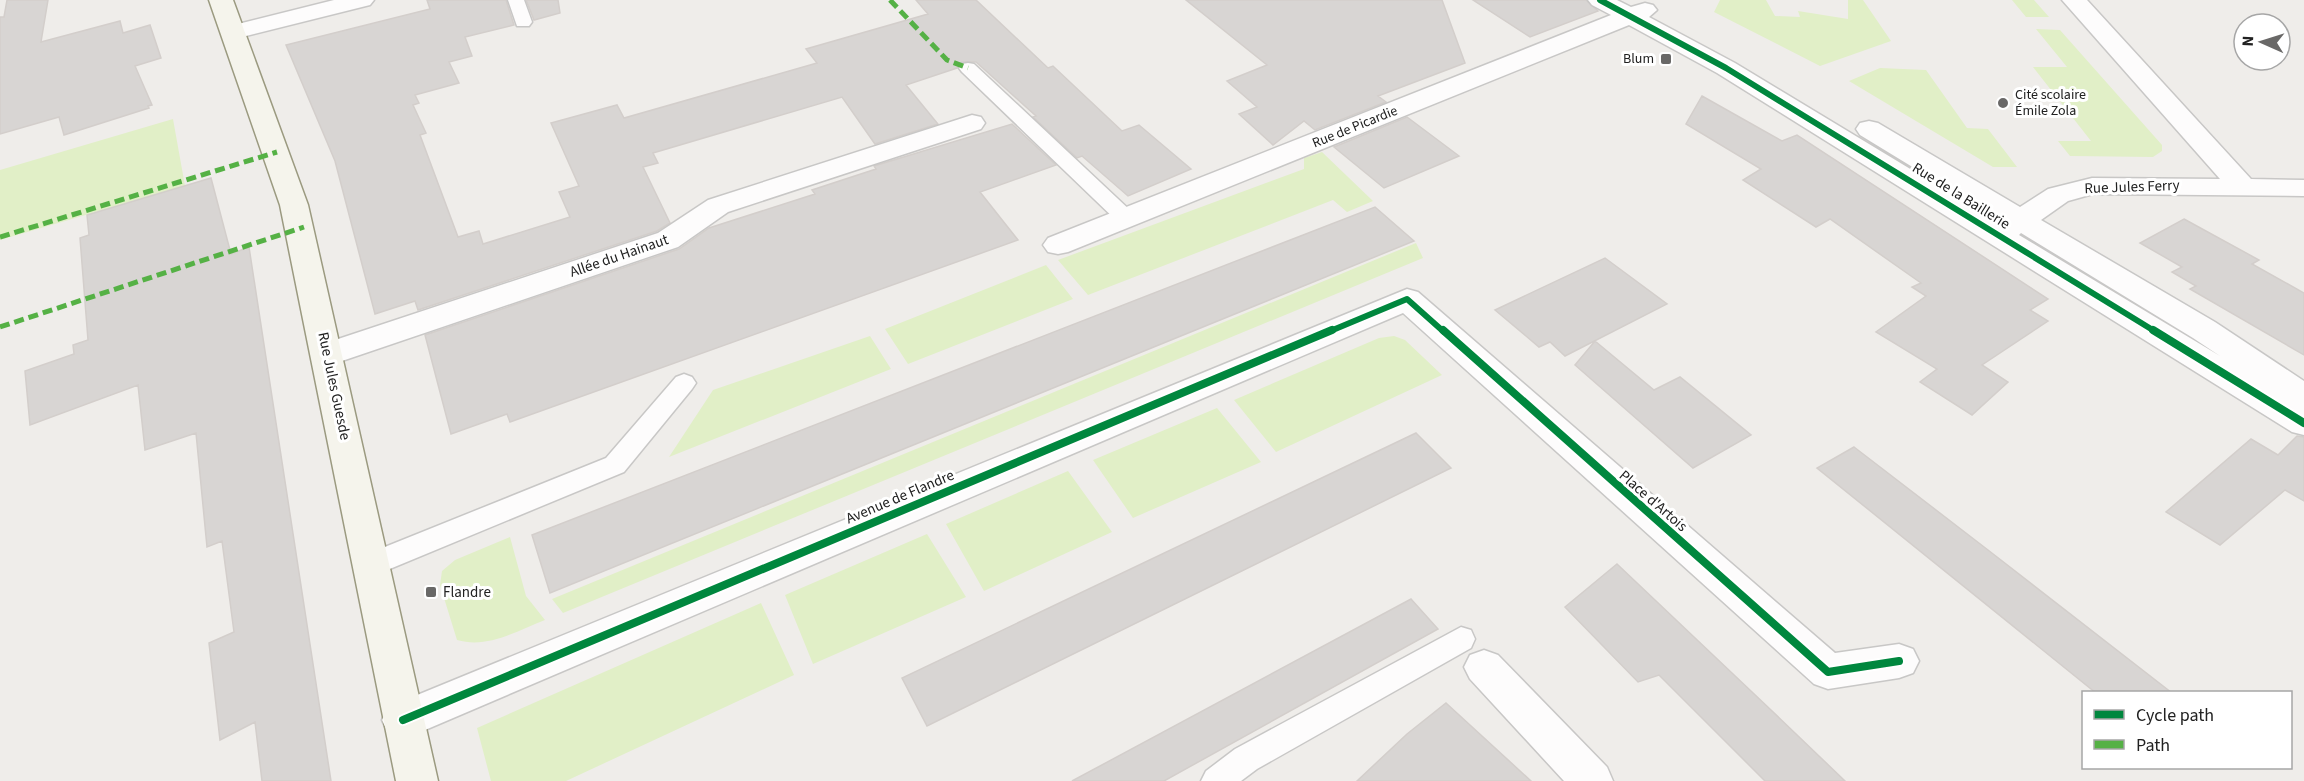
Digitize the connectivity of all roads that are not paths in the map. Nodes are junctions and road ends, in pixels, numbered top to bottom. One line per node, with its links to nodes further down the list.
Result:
1 (221, 0): 8 (main road, Rue Jules Guesde)
2 (362, 0): 8 (street)
3 (516, 0): 7 (lane)
4 (1600, 0): 6 (street, Rue de la Baillerie)
5 (2074, 0): 11 (street)
6 (1640, 8): 13 (street, Rue de Picardie); 14 (street, Rue de la Baillerie)
7 (523, 22)
8 (234, 32): 17 (main road, Rue Jules Guesde)
9 (968, 68): 13 (lane)
10 (972, 123): 17 (street, Allée du Hainaut)
11 (2243, 187): 12 (street, Rue Jules Ferry); 14 (street, Rue Jules Ferry)
12 (2304, 188)
13 (1126, 218): 15 (street, Rue de Picardie)
14 (2010, 228): 19 (street, Rue de la Baillerie); 20 (street, Rue de la Baillerie)
15 (1058, 245)
16 (1407, 299): 23 (street, Place d'Artois); 24 (street, Avenue de Flandre)
17 (328, 354): 21 (main road, Rue Jules Guesde)
18 (684, 383): 21 (lane)
19 (2304, 397)
20 (2304, 423)
21 (370, 565): 24 (main road, Rue Jules Guesde)
22 (1472, 653): 26 (lane); 27 (street)
23 (1899, 661)
24 (404, 720): 25 (main road, Rue Jules Guesde)
25 (417, 781)
26 (1217, 781)
27 (1592, 781)

